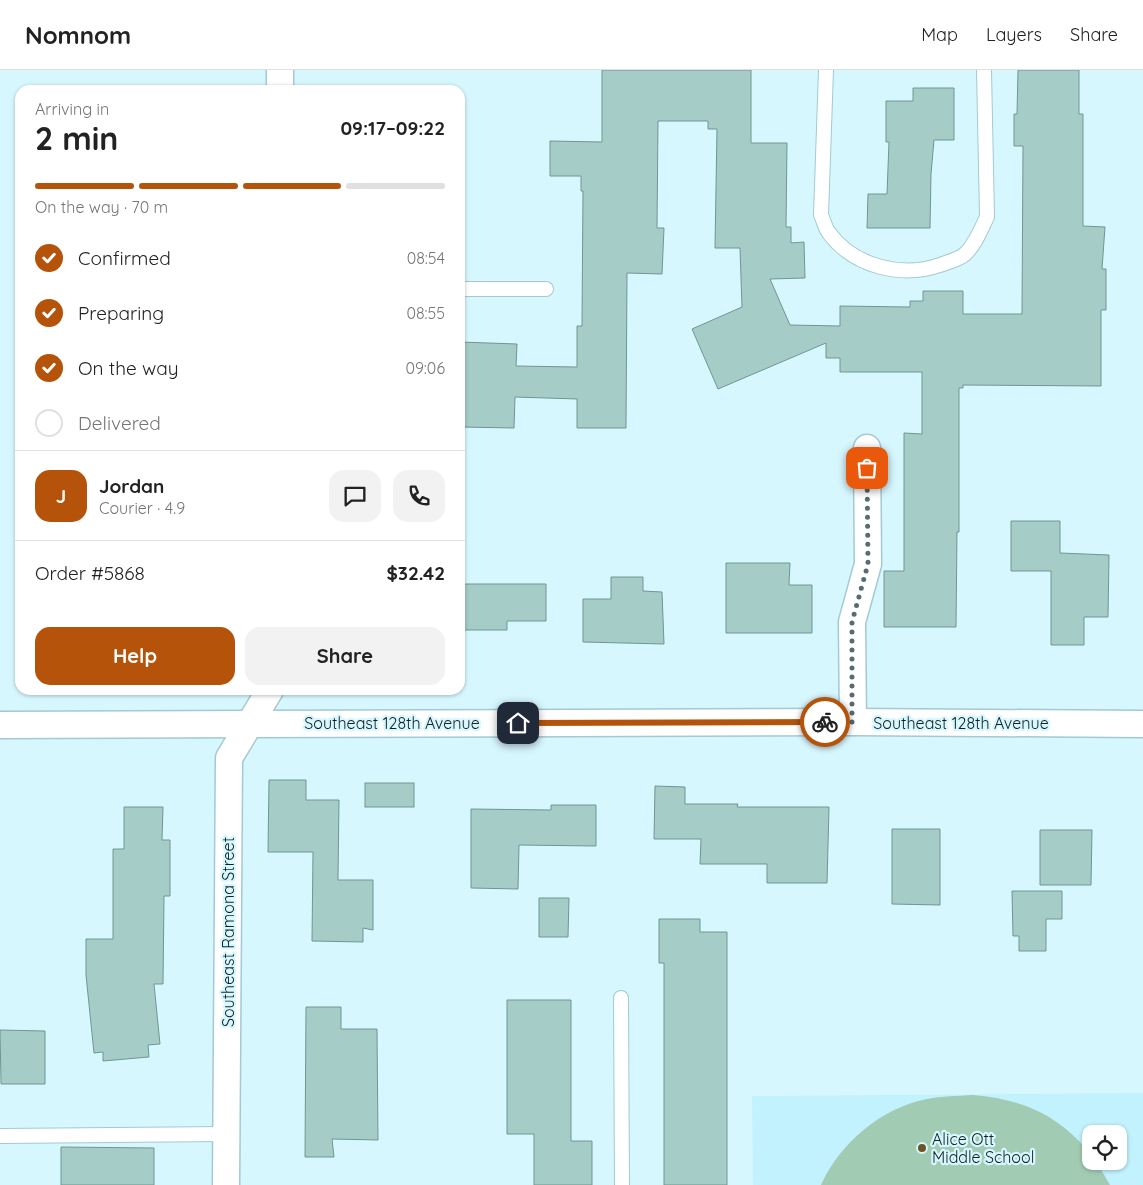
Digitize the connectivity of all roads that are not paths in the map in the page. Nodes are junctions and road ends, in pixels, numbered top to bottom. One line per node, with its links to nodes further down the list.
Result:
1 (280, 70): 4 (street)
2 (826, 70): 3 (lane)
3 (984, 70)
4 (280, 85)
5 (465, 289): 6 (lane)
6 (546, 289)
7 (867, 448): 9 (street)
8 (267, 695): 10 (street, Southeast Ramona Street)
9 (852, 722): 10 (street, Southeast 128th Avenue); 11 (street, Southeast 128th Avenue)
10 (249, 724): 12 (street, Southeast 128th Avenue); 14 (street, Southeast Ramona Street)
11 (1143, 724)
12 (0, 725)
13 (621, 998): 17 (lane)
14 (226, 1134): 15 (lane); 16 (street, Southeast Ramona Street)
15 (0, 1136)
16 (226, 1185)
17 (622, 1185)

